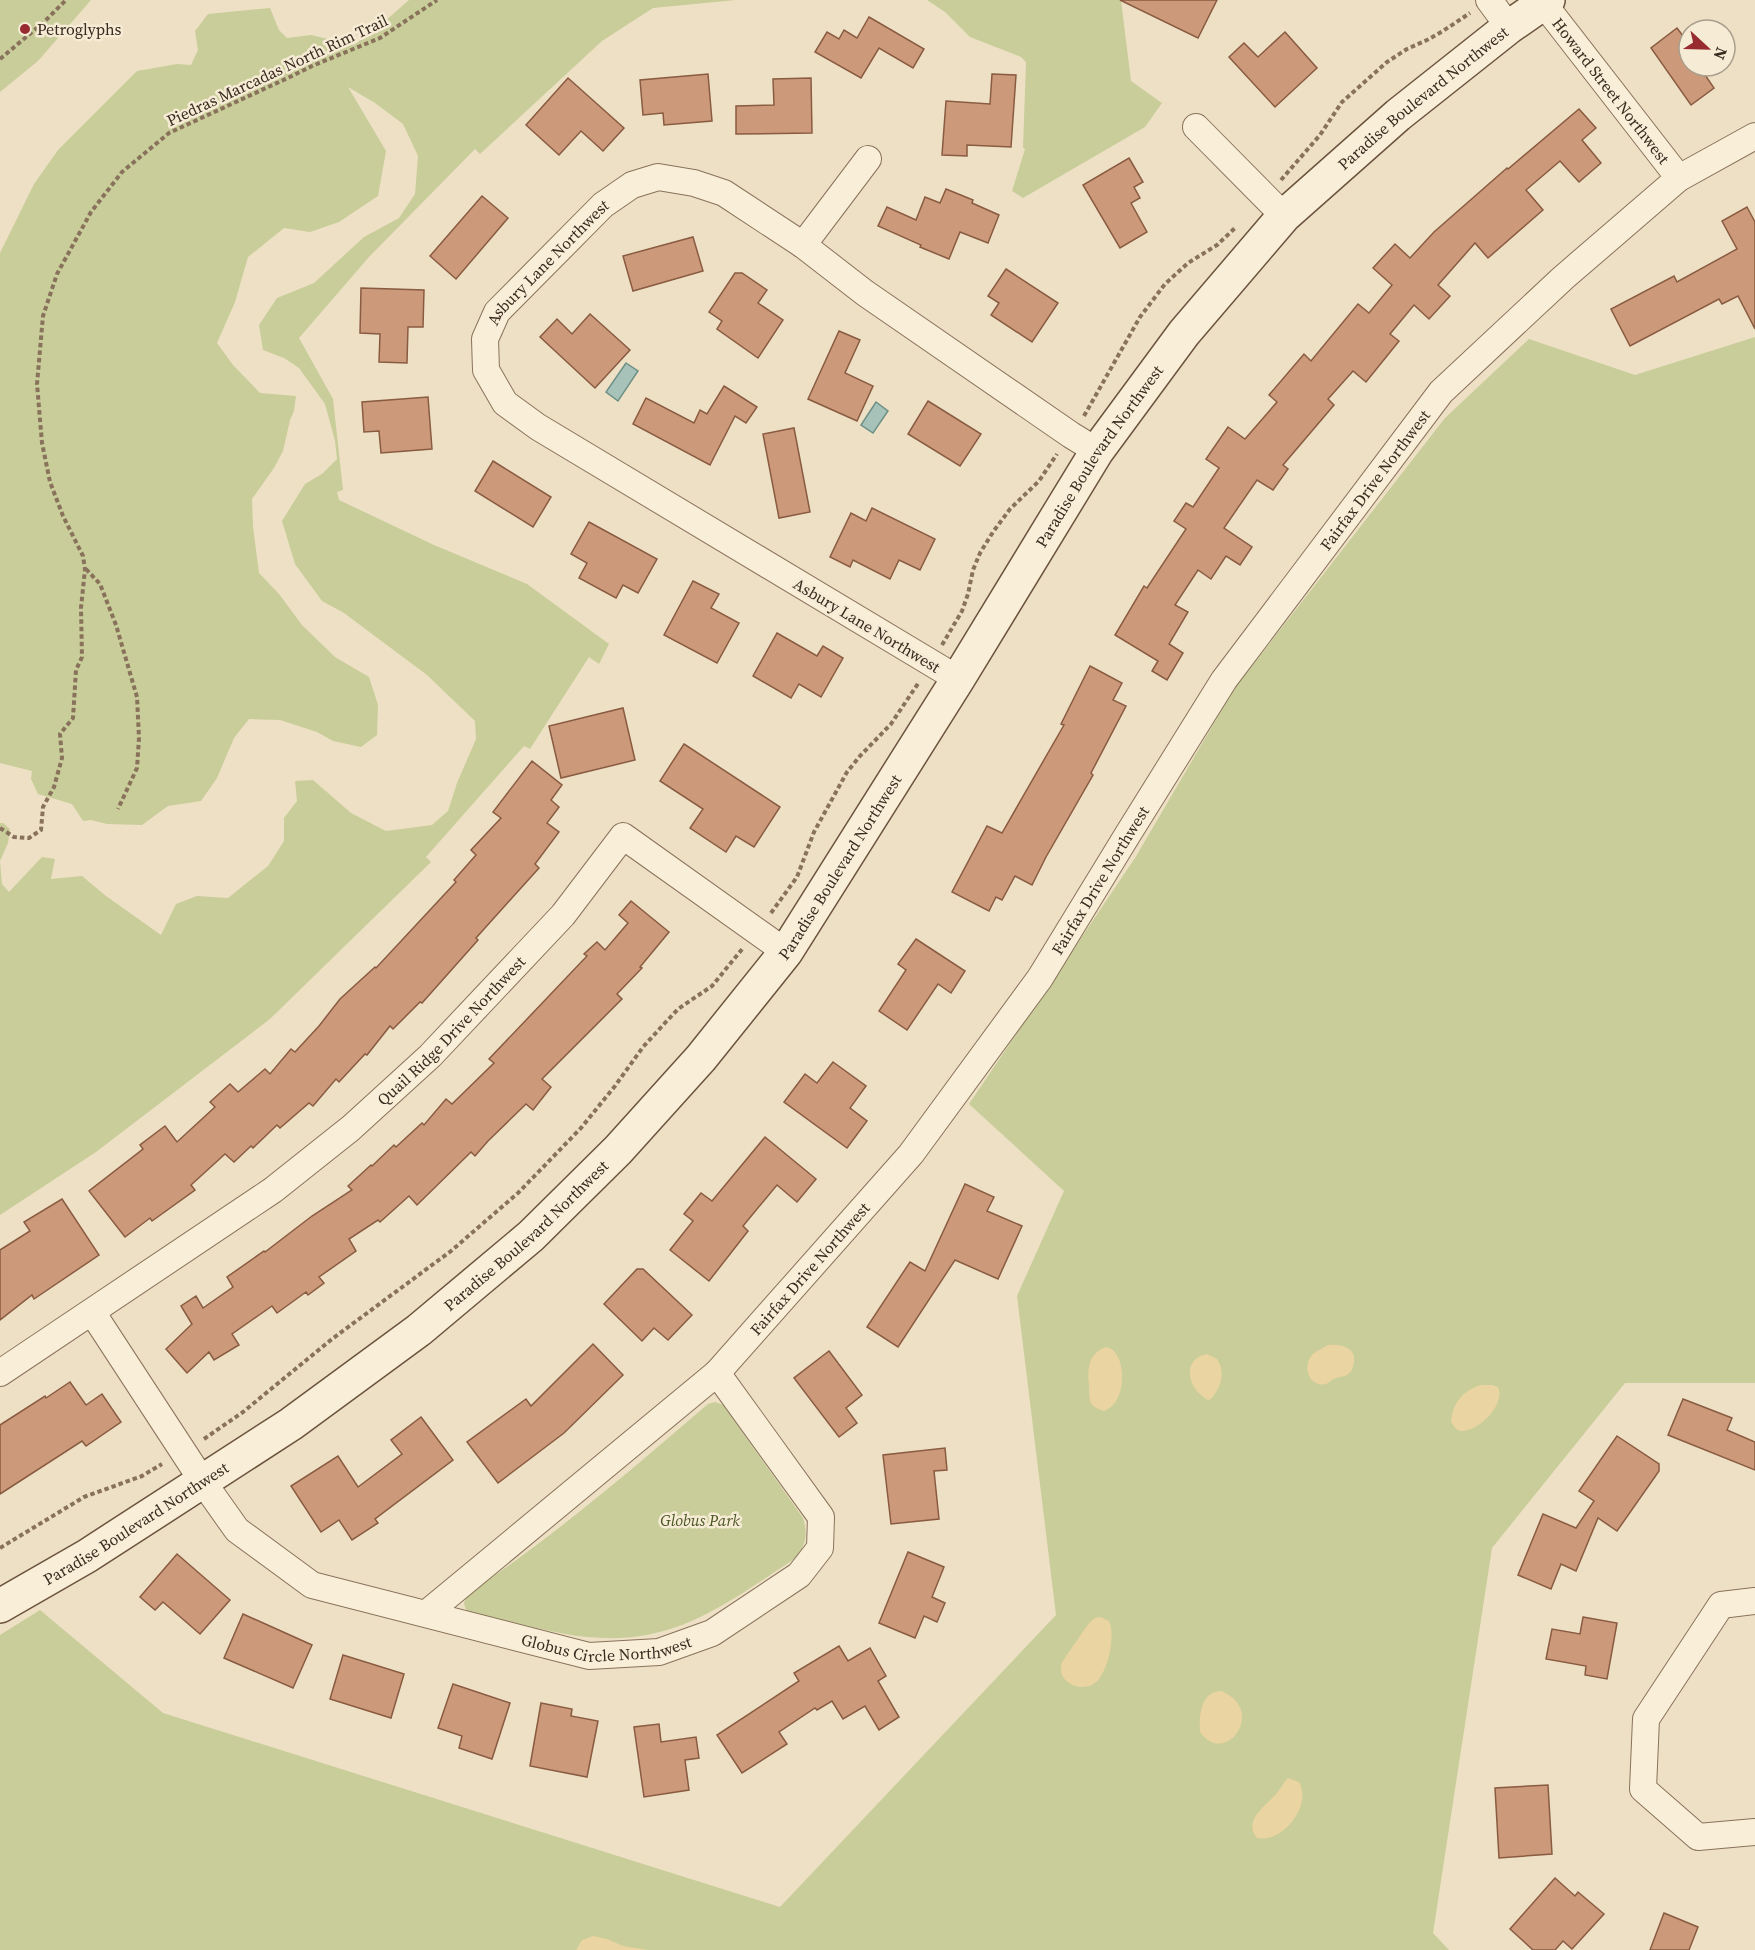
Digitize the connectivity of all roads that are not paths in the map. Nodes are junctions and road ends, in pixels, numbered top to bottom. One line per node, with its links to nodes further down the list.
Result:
1 (1545, 2): 3 (street, Paradise Boulevard Northwest); 7 (street, Howard Street Northwest)
2 (1481, 5): 3 (street)
3 (1509, 27): 8 (street, Paradise Boulevard Northwest)
4 (1196, 127): 8 (street)
5 (1755, 136): 7 (street, Fairfax Drive Northwest)
6 (868, 159): 9 (street)
7 (1679, 178): 15 (street, Fairfax Drive Northwest)
8 (1284, 216): 10 (street, Paradise Boulevard Northwest)
9 (803, 245): 10 (street, Asbury Lane Northwest); 11 (street, Asbury Lane Northwest)
10 (1097, 451): 11 (street, Paradise Boulevard Northwest)
11 (958, 679): 12 (street, Paradise Boulevard Northwest)
12 (786, 952): 13 (street, Quail Ridge Drive Northwest); 16 (street, Paradise Boulevard Northwest)
13 (92, 1312): 14 (street, Quail Ridge Drive Northwest); 16 (street)
14 (0, 1372)
15 (717, 1373): 19 (street, Fairfax Drive Northwest); 19 (street, Globus Circle Northwest)
16 (203, 1482): 18 (street, Paradise Boulevard Northwest); 19 (street, Globus Circle Northwest)
17 (1755, 1601): 20 (street)
18 (0, 1606)
19 (427, 1613)
20 (1755, 1832)

